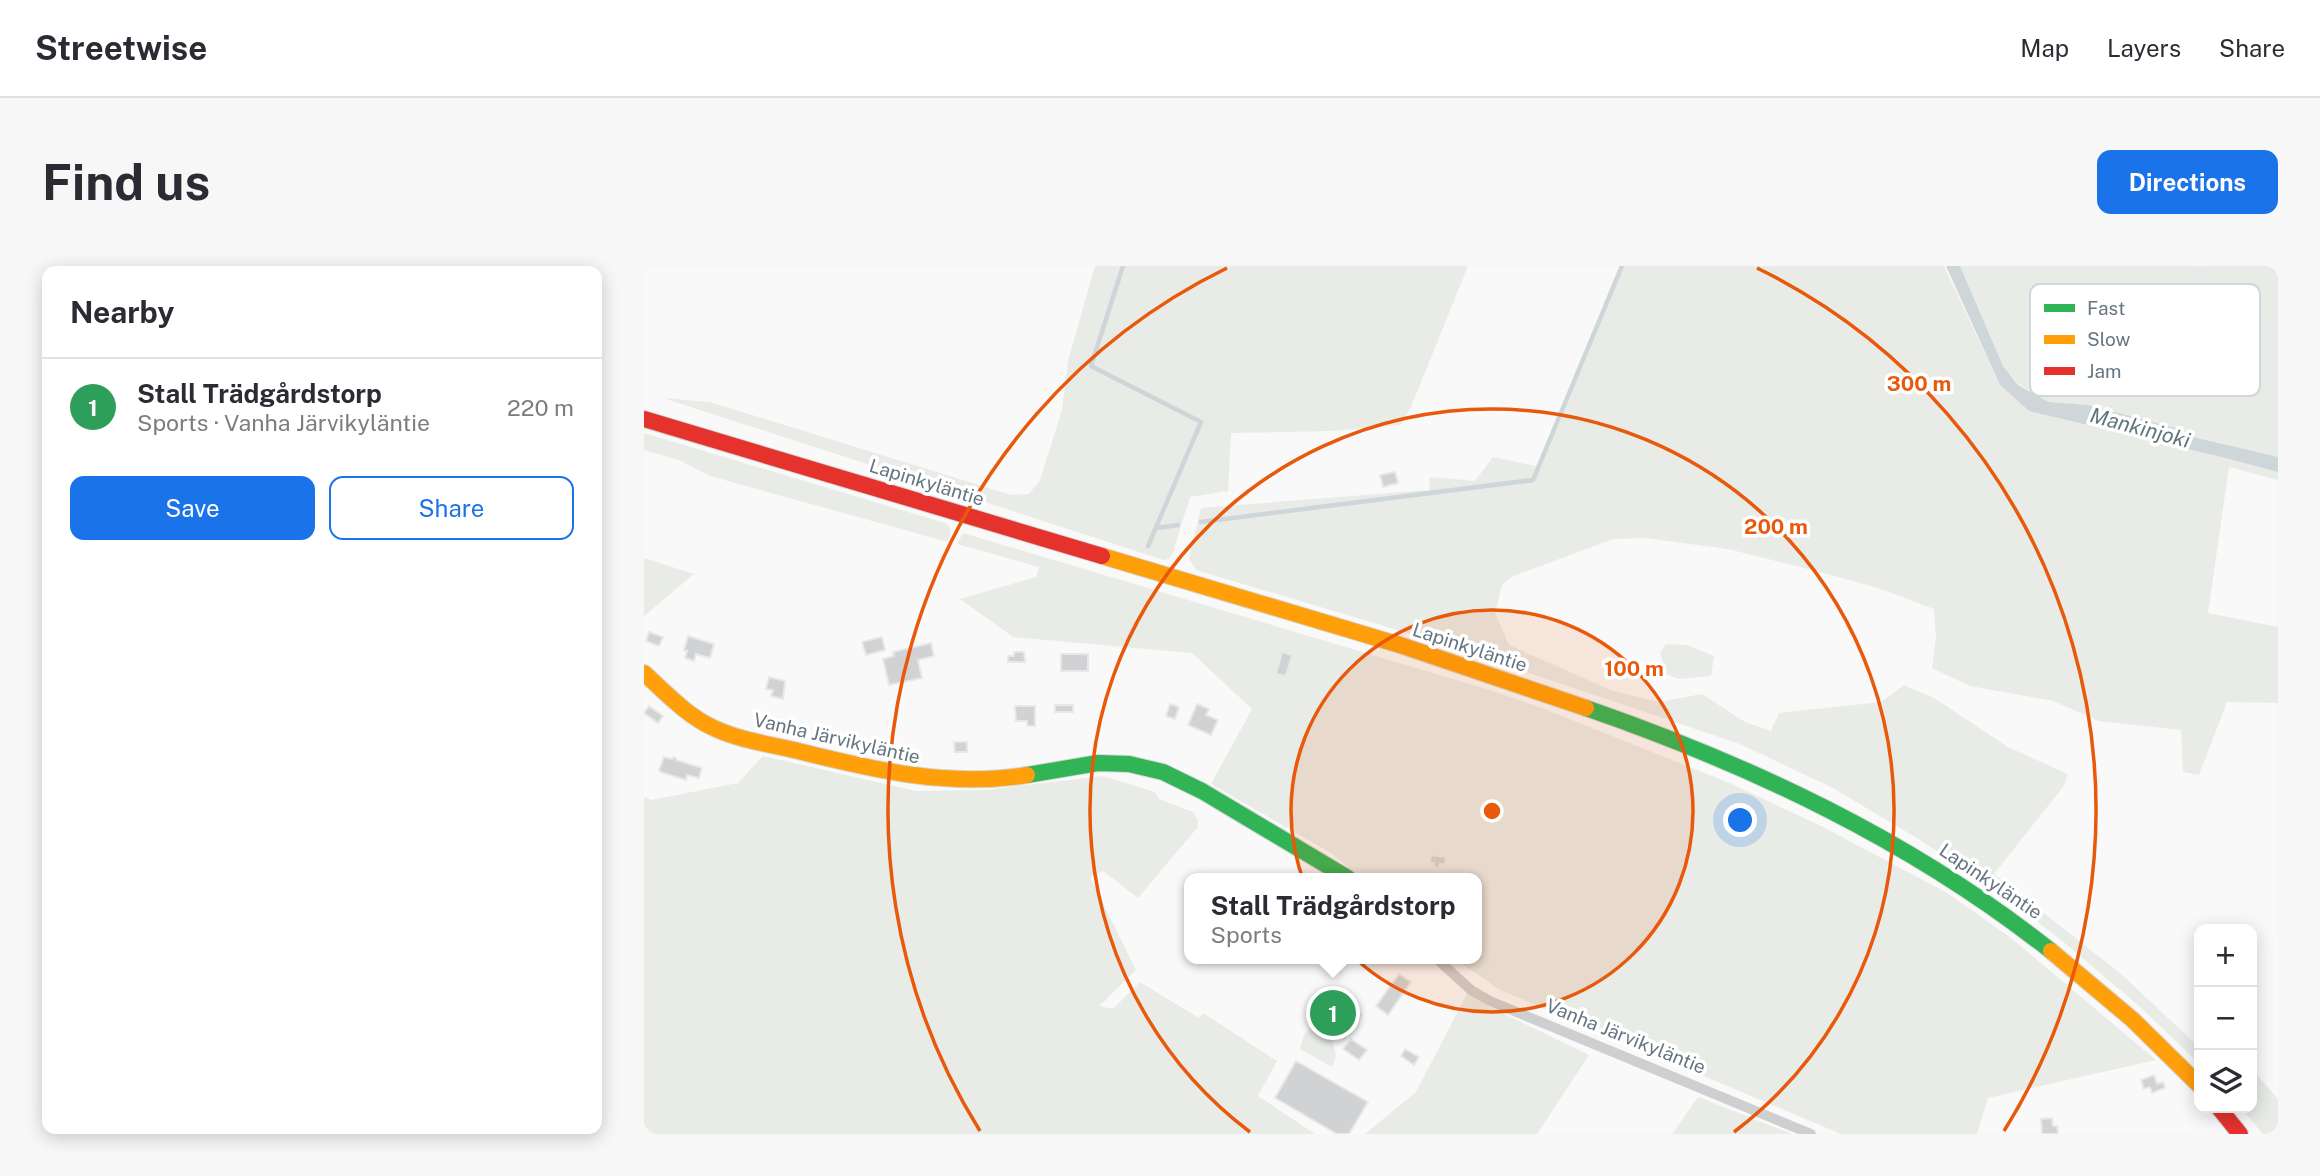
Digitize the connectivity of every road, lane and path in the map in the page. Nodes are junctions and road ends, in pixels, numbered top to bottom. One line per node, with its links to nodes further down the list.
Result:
1 (644, 419): 5 (main road, Lapinkyläntie)
2 (644, 673): 3 (main road, Vanha Järvikyläntie)
3 (1340, 873)
4 (1442, 964): 7 (street, Vanha Järvikyläntie)
5 (2194, 1080)
6 (2223, 1113): 8 (main road)
7 (1811, 1134)
8 (2240, 1134)

